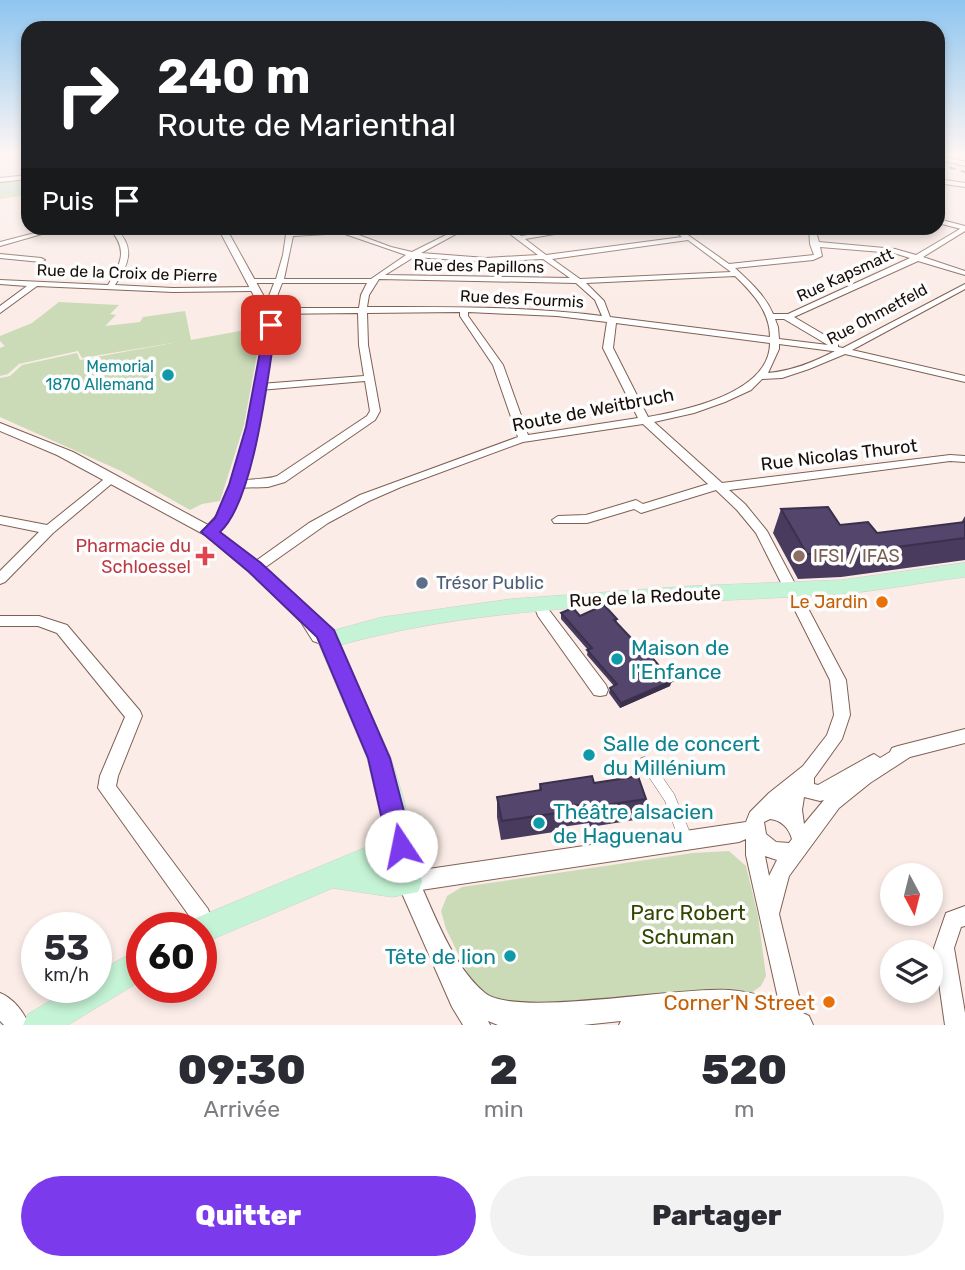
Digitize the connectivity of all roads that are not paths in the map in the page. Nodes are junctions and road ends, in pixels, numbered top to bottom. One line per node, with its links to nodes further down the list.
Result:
1 (945, 223): 2 (street)
2 (965, 228): 22 (street, Rue Kapsmatt)
3 (0, 234): 16 (street)
4 (34, 235): 16 (street)
5 (120, 235): 34 (street)
6 (226, 235): 32 (street)
7 (290, 235): 27 (street)
8 (352, 235): 19 (street)
9 (451, 235): 19 (street)
10 (516, 235): 14 (street)
11 (541, 235): 14 (street)
12 (684, 235): 15 (street)
13 (813, 235): 18 (street)
14 (521, 238): 21 (street)
15 (689, 238): 21 (street); 24 (street)
16 (11, 241): 17 (street)
17 (0, 244)
18 (814, 244): 22 (street); 24 (street)
19 (415, 255): 21 (street); 28 (street)
20 (0, 256): 23 (street)
21 (548, 257): 29 (street)
22 (917, 258): 25 (street); 40 (street, Rue Kapsmatt)
23 (41, 260)
24 (727, 266): 26 (street)
25 (965, 273)
26 (738, 274): 29 (street, Rue des Papillons); 39 (street)
27 (280, 279): 28 (street, Rue des Papillons); 32 (street, Rue de la Croix de Pierre); 35 (street)
28 (375, 279): 29 (street, Rue des Papillons); 36 (street)
29 (579, 281): 41 (street)
30 (0, 282): 31 (street, Rue de la Croix de Pierre)
31 (36, 283): 34 (street, Rue de la Croix de Pierre); 38 (street)
32 (252, 285): 34 (street, Rue de la Croix de Pierre); 35 (street)
33 (965, 286): 43 (street, Rue Ohmetfeld)
34 (110, 287)
35 (264, 307): 36 (street, Rue des Fourmis); 47 (street)
36 (360, 309): 37 (street, Rue des Fourmis); 45 (street)
37 (464, 309): 41 (street, Rue des Fourmis); 50 (street)
38 (0, 310)
39 (771, 317): 40 (street, Rue Kapsmatt); 42 (street)
40 (787, 317): 43 (street)
41 (609, 319): 42 (street, Rue des Fourmis); 48 (street)
42 (775, 341): 43 (street, Rue des Fourmis); 44 (street)
43 (845, 351): 44 (street, Rue Ohmetfeld); 46 (street)
44 (762, 376): 48 (street, Route de Weitbruch)
45 (370, 378): 47 (street); 53 (street)
46 (965, 379)
47 (260, 387): 53 (street)
48 (645, 419): 50 (street, Route de Weitbruch); 54 (street)
49 (0, 427): 52 (street)
50 (524, 439): 59 (street, Route de Weitbruch)
51 (965, 459): 54 (street, Rue Nicolas Thurot)
52 (112, 478): 57 (street); 58 (street)
53 (236, 485): 58 (street)
54 (717, 485): 56 (street, Rue Nicolas Thurot); 62 (street)
55 (0, 520): 57 (street)
56 (558, 520)
57 (49, 530): 61 (street)
58 (210, 532): 59 (street)
59 (255, 568): 65 (street)
60 (965, 570): 62 (main road, Rue de la Redoute)
61 (0, 579)
62 (792, 590): 63 (main road, Rue de la Redoute); 70 (street)
63 (540, 603): 65 (main road, Rue de la Redoute); 66 (street)
64 (0, 621): 77 (street)
65 (327, 640): 74 (main road)
66 (600, 690)
67 (965, 736): 68 (street)
68 (906, 751): 70 (street); 72 (street)
69 (645, 762): 73 (street)
70 (800, 785): 71 (street); 72 (street)
71 (758, 822): 72 (street); 72 (street); 73 (street); 78 (street)
72 (797, 839): 78 (street)
73 (686, 840): 76 (street)
74 (401, 846): 75 (main road); 76 (main road)
75 (335, 875): 76 (main road); 80 (main road)
76 (408, 882): 81 (street)
77 (198, 912)
78 (771, 912): 85 (street)
79 (965, 916): 91 (street)
80 (217, 924)
81 (447, 965): 84 (street); 88 (street)
82 (126, 973): 87 (main road)
83 (0, 1004): 86 (street)
84 (523, 1020): 85 (street)
85 (796, 1024)
86 (18, 1025)
87 (39, 1025)
88 (477, 1025)
89 (632, 1025): 90 (street)
90 (766, 1025)
91 (956, 1025)

